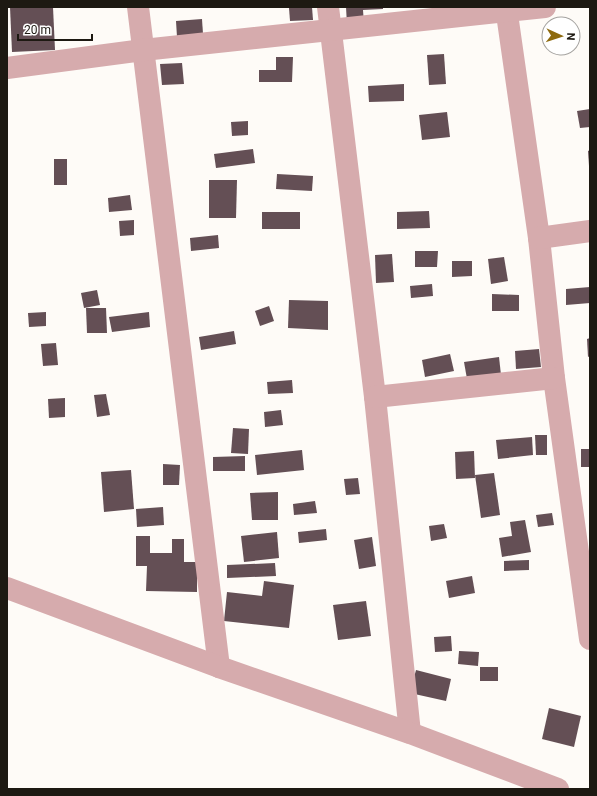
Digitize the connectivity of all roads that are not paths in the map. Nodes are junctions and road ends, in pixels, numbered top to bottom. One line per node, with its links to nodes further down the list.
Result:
1 (138, 7): 6 (street)
2 (328, 7): 5 (street)
3 (546, 7): 4 (street)
4 (506, 9): 5 (street); 9 (street)
5 (330, 29): 6 (street); 11 (street)
6 (143, 50): 7 (street); 14 (street)
7 (7, 68)
8 (590, 231): 9 (street)
9 (539, 238): 10 (street)
10 (554, 378): 11 (street); 13 (street)
11 (375, 397): 15 (street)
12 (7, 588): 14 (street)
13 (590, 639)
14 (219, 667): 15 (street)
15 (410, 733): 16 (street)
16 (558, 789)

